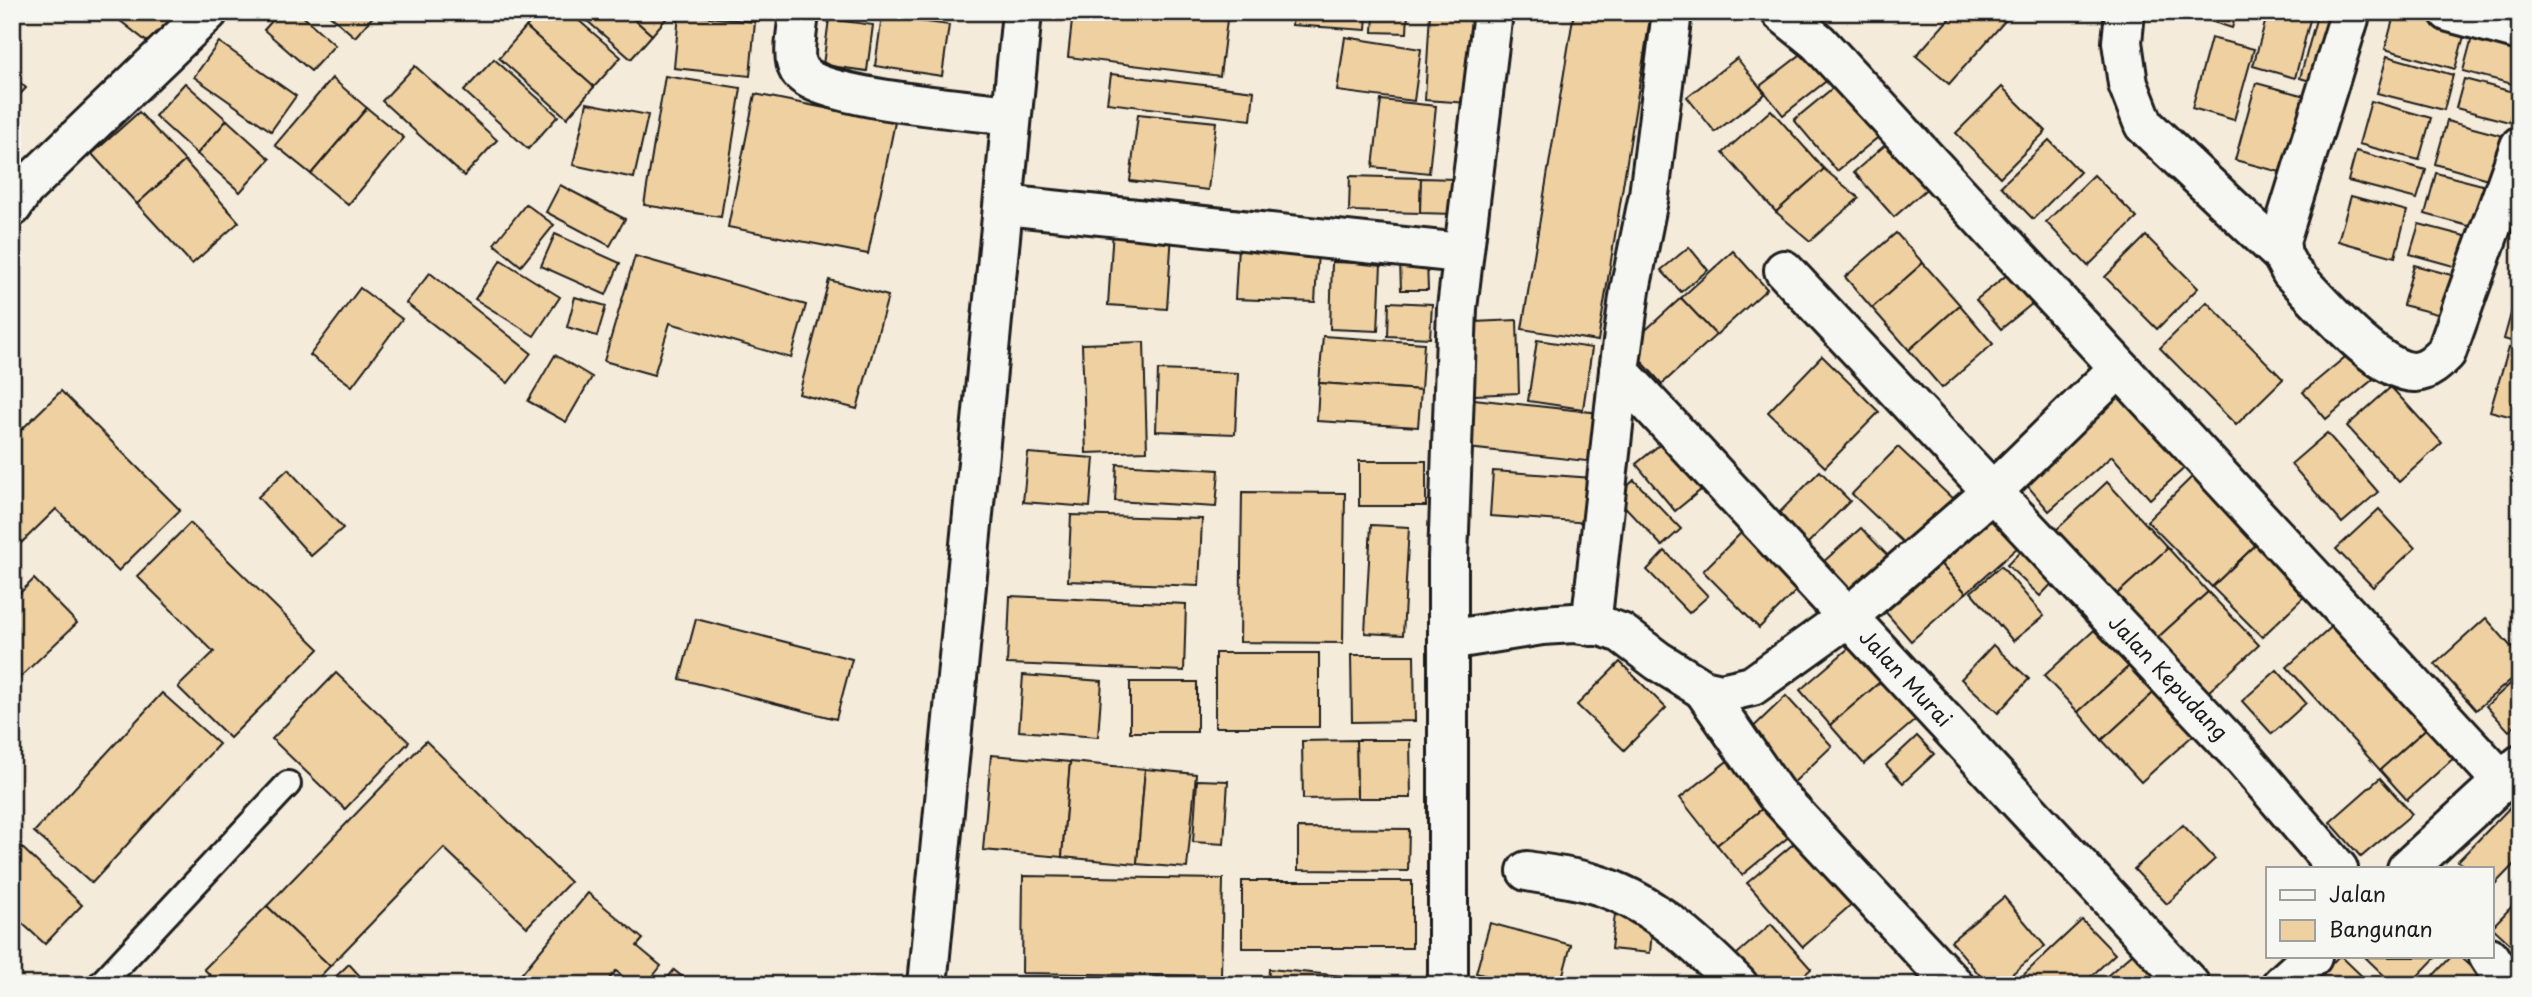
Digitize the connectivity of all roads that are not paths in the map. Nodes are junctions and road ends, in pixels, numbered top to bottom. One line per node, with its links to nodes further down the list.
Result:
1 (208, 12): 14 (street)
2 (799, 12): 11 (street)
3 (1022, 12): 11 (street)
4 (1493, 12): 15 (street)
5 (1672, 12): 19 (street)
6 (1781, 12): 18 (street)
7 (2125, 12): 16 (street)
8 (2351, 12): 16 (street)
9 (2449, 12): 10 (street)
10 (2520, 32)
11 (1011, 115): 13 (street)
12 (2520, 146): 16 (street)
13 (1004, 205): 15 (street); 33 (street)
14 (12, 207)
15 (1461, 253): 23 (street)
16 (2282, 255)
17 (1784, 270): 20 (street, Jalan Kepudang)
18 (2119, 368): 20 (street); 25 (street)
19 (1619, 371): 21 (street, Jalan Murai); 22 (street)
20 (1991, 493): 21 (street); 27 (street, Jalan Kepudang)
21 (1849, 616): 24 (street); 37 (street, Jalan Murai)
22 (1591, 626): 23 (street); 24 (street)
23 (1448, 640): 34 (street)
24 (1703, 689): 36 (street)
25 (2510, 772): 28 (street)
26 (288, 784): 32 (lane)
27 (2336, 867)
28 (2413, 867)
29 (1527, 871): 35 (street)
30 (2311, 958): 38 (street)
31 (2490, 958): 39 (street)
32 (100, 985)
33 (927, 985)
34 (1448, 985)
35 (1738, 985)
36 (1954, 985)
37 (2190, 985)
38 (2281, 985)
39 (2507, 985)

